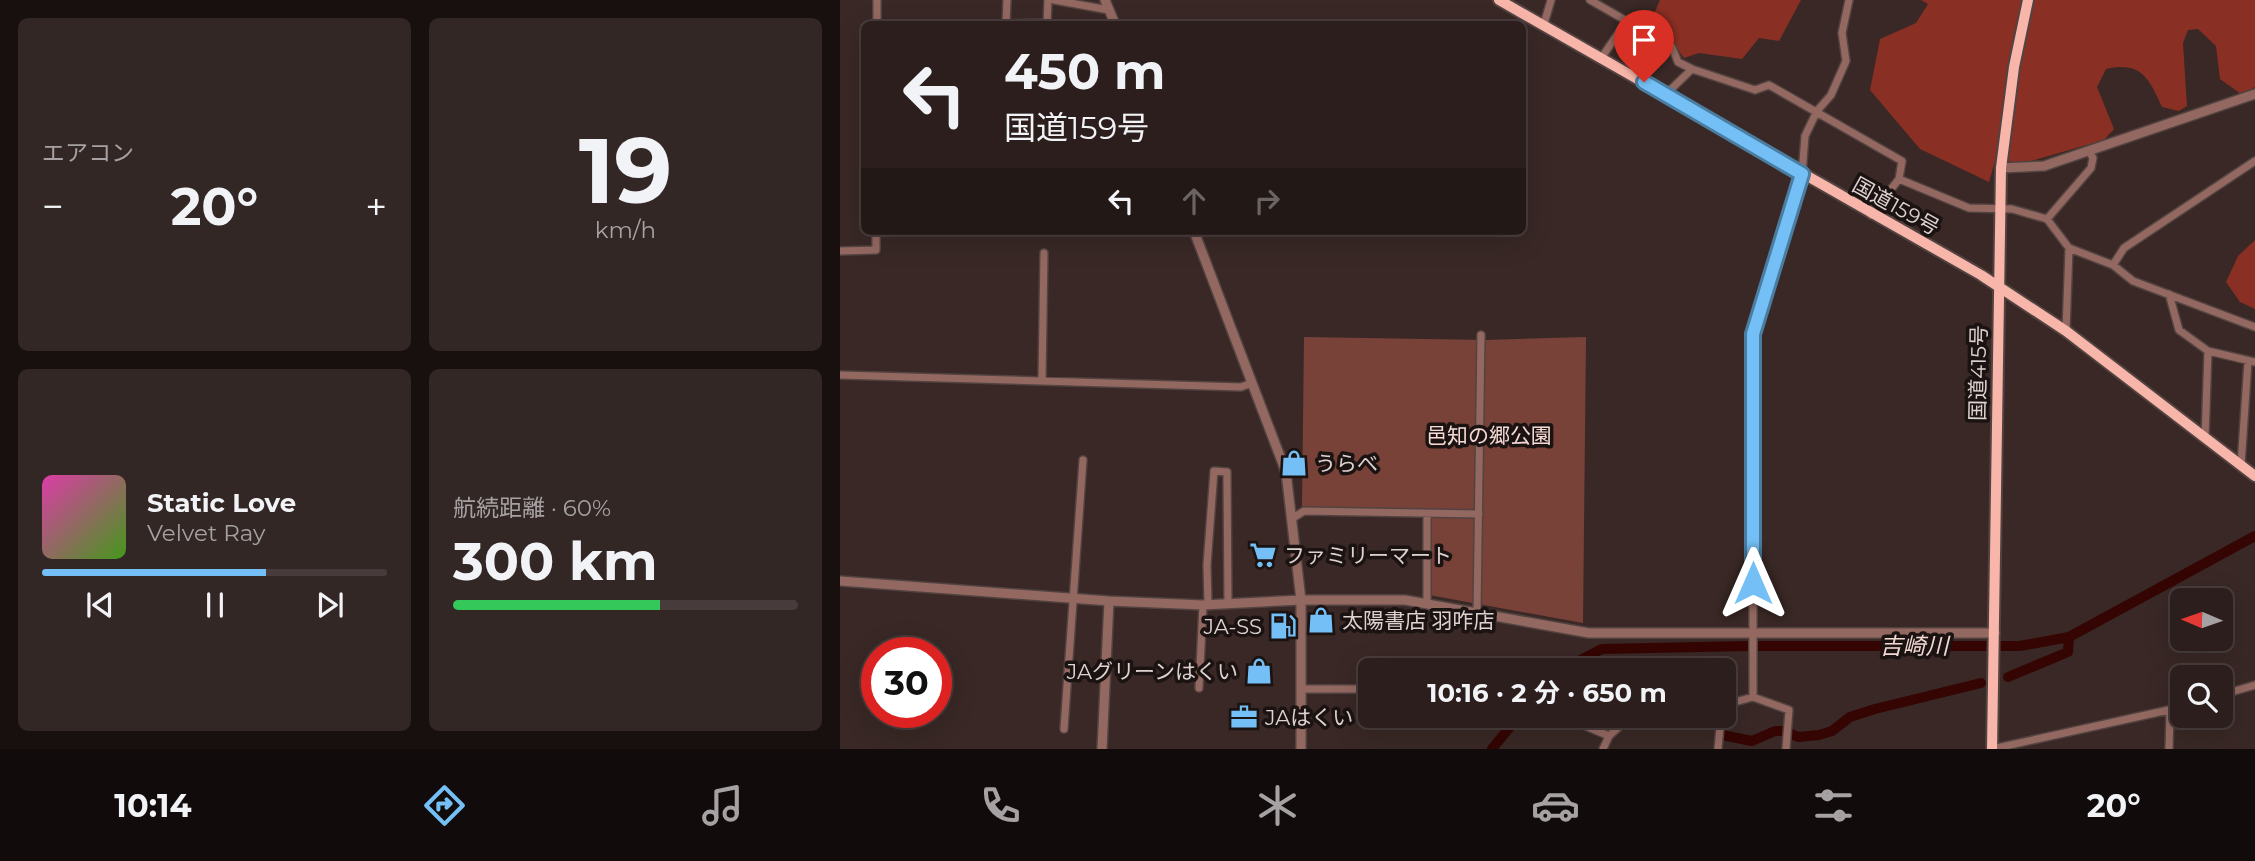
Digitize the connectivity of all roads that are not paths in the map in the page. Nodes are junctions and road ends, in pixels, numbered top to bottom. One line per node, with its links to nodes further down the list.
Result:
1 (877, 0): 12 (street)
2 (1007, 0): 13 (street)
3 (1048, 0): 14 (street)
4 (1054, 0): 11 (street)
5 (1105, 0): 11 (street)
6 (1499, 0): 17 (highway, 国道159号)
7 (1551, 0): 17 (street)
8 (1590, 0): 16 (street)
9 (1849, 0): 22 (street)
10 (2028, 0): 25 (highway, 国道415号)
11 (1109, 10): 15 (street)
12 (877, 21)
13 (1006, 21)
14 (1047, 21)
15 (1114, 21)
16 (1626, 22): 18 (street); 19 (street)
17 (1544, 24): 18 (highway, 国道159号)
18 (1602, 57): 21 (highway, 国道159号)
19 (1692, 69): 21 (street); 22 (street)
20 (2255, 94): 23 (street)
21 (1665, 95): 26 (highway, 国道159号)
22 (1817, 111): 26 (street); 27 (street)
23 (2089, 151): 25 (street); 30 (street)
24 (2255, 161): 36 (street)
25 (2001, 168): 28 (highway, 国道415号)
26 (1802, 174): 29 (highway, 国道159号); 62 (street)
27 (1899, 179): 28 (street); 29 (street)
28 (2000, 209): 30 (street); 37 (highway, 国道415号)
29 (1871, 215): 37 (highway, 国道159号)
30 (2047, 219): 33 (street)
31 (876, 235): 34 (street)
32 (1196, 235): 46 (street)
33 (2069, 248): 36 (street); 40 (street)
34 (840, 251)
35 (1044, 253): 45 (street)
36 (2113, 265): 38 (street)
37 (1998, 287): 40 (highway, 国道159号); 63 (highway, 国道415号)
38 (2169, 294): 39 (street); 42 (street)
39 (2255, 327)
40 (2066, 331): 47 (highway, 国道159号)
41 (1481, 335): 52 (street)
42 (2208, 351): 43 (street); 47 (street)
43 (2252, 361): 49 (street)
44 (840, 375): 45 (street)
45 (1042, 380): 46 (street)
46 (1252, 383): 53 (street)
47 (2205, 439): 49 (highway, 国道159号)
48 (1083, 460): 55 (street)
49 (2241, 465): 50 (highway, 国道159号)
50 (2255, 476)
51 (1427, 514): 52 (street); 53 (street); 58 (street)
52 (1479, 514): 61 (street)
53 (1293, 518): 56 (street)
54 (840, 581): 55 (street)
55 (1074, 597): 57 (street); 76 (street)
56 (1301, 600): 58 (street); 60 (street); 66 (street)
57 (1109, 601): 59 (street); 78 (street)
58 (1427, 603): 61 (street)
59 (1206, 604): 60 (street); 60 (street); 65 (street)
60 (1228, 604)
61 (1476, 612): 62 (street)
62 (1753, 632): 63 (street); 69 (street)
63 (1995, 636): 83 (highway, 国道415号)
64 (2255, 685): 68 (street)
65 (1199, 688)
66 (1302, 689): 67 (street); 79 (street)
67 (1358, 689)
68 (2233, 691)
69 (1753, 697): 70 (street); 82 (street)
70 (1736, 702)
71 (2170, 711): 83 (street)
72 (1590, 728): 77 (street)
73 (1618, 728): 77 (street)
74 (1720, 728): 81 (street)
75 (2170, 728): 84 (street)
76 (1065, 729)
77 (1609, 736): 80 (street)
78 (1102, 749)
79 (1301, 749)
80 (1603, 749)
81 (1718, 749)
82 (1786, 749)
83 (1992, 749)
84 (2169, 749)

